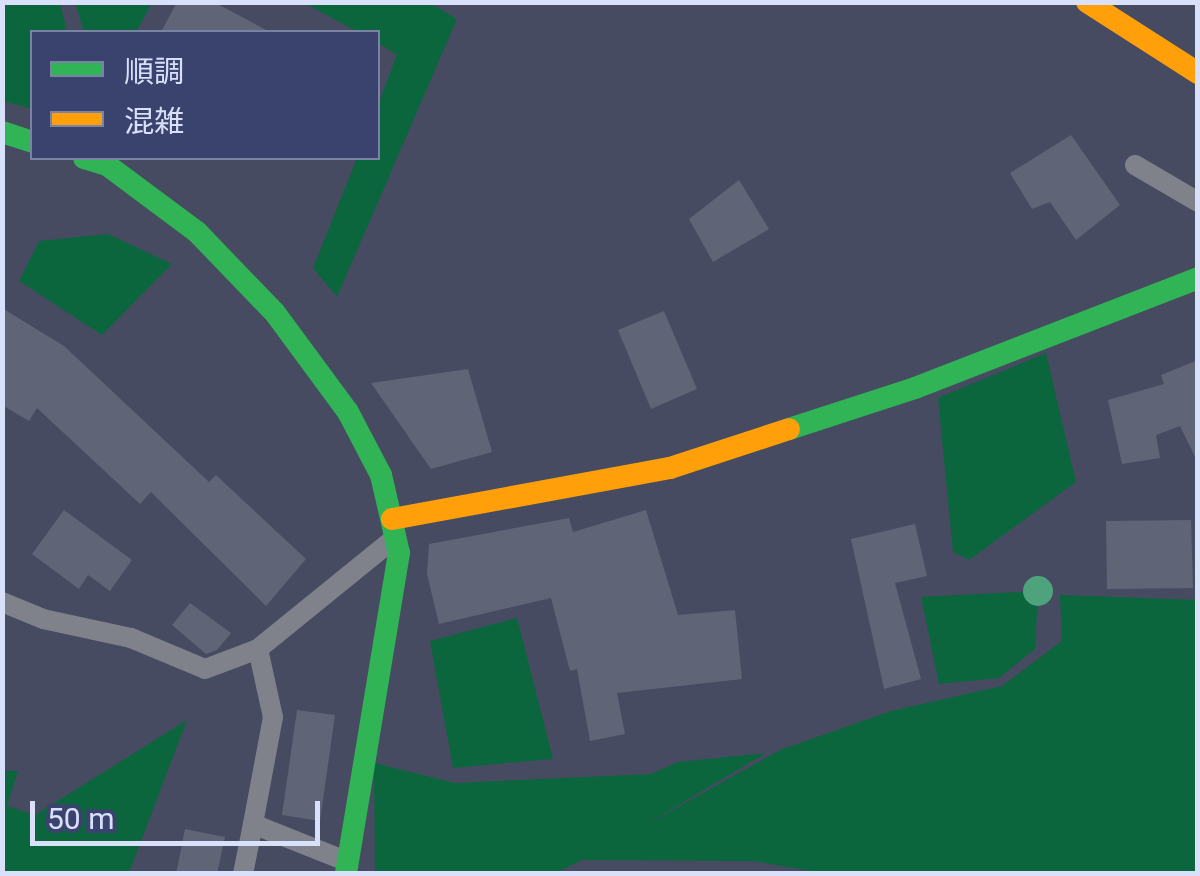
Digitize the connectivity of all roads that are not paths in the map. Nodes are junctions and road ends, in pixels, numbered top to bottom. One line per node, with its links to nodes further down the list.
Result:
1 (1087, 2): 2 (street)
2 (1198, 74)
3 (2, 132): 4 (street)
4 (30, 141)
5 (92, 160): 9 (street)
6 (1135, 165): 7 (lane)
7 (1198, 202)
8 (1198, 278): 9 (street)
9 (394, 528): 11 (lane); 13 (street)
10 (2, 602): 11 (lane)
11 (258, 650): 12 (lane)
12 (253, 824): 13 (lane); 14 (lane)
13 (347, 868)
14 (243, 874)

